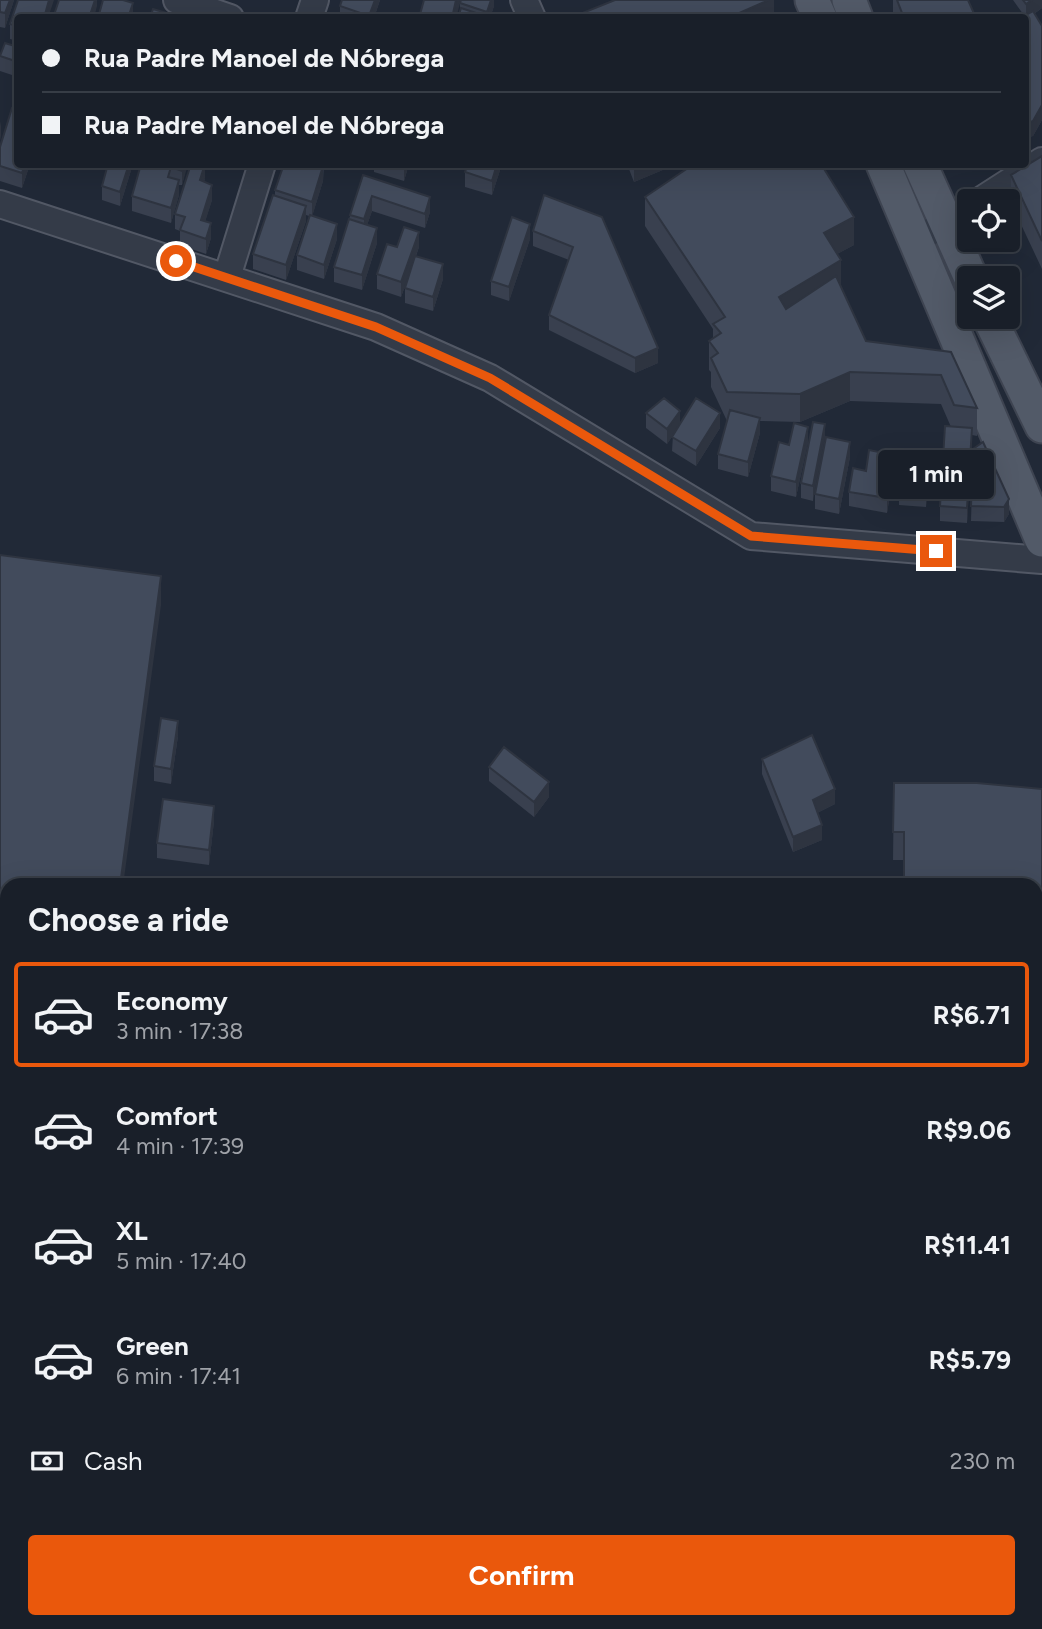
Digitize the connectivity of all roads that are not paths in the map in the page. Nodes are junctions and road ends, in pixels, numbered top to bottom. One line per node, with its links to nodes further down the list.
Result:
1 (177, 0): 2 (street)
2 (218, 14)
3 (1042, 161): 7 (street)
4 (261, 168): 11 (street)
5 (885, 168): 10 (main road)
6 (923, 168): 9 (main road)
7 (999, 189)
8 (0, 204): 11 (street)
9 (957, 216): 10 (street)
10 (915, 241): 14 (main road)
11 (227, 277): 15 (street)
12 (995, 329): 13 (main road)
13 (1042, 426)
14 (1042, 540)
15 (1042, 560)

